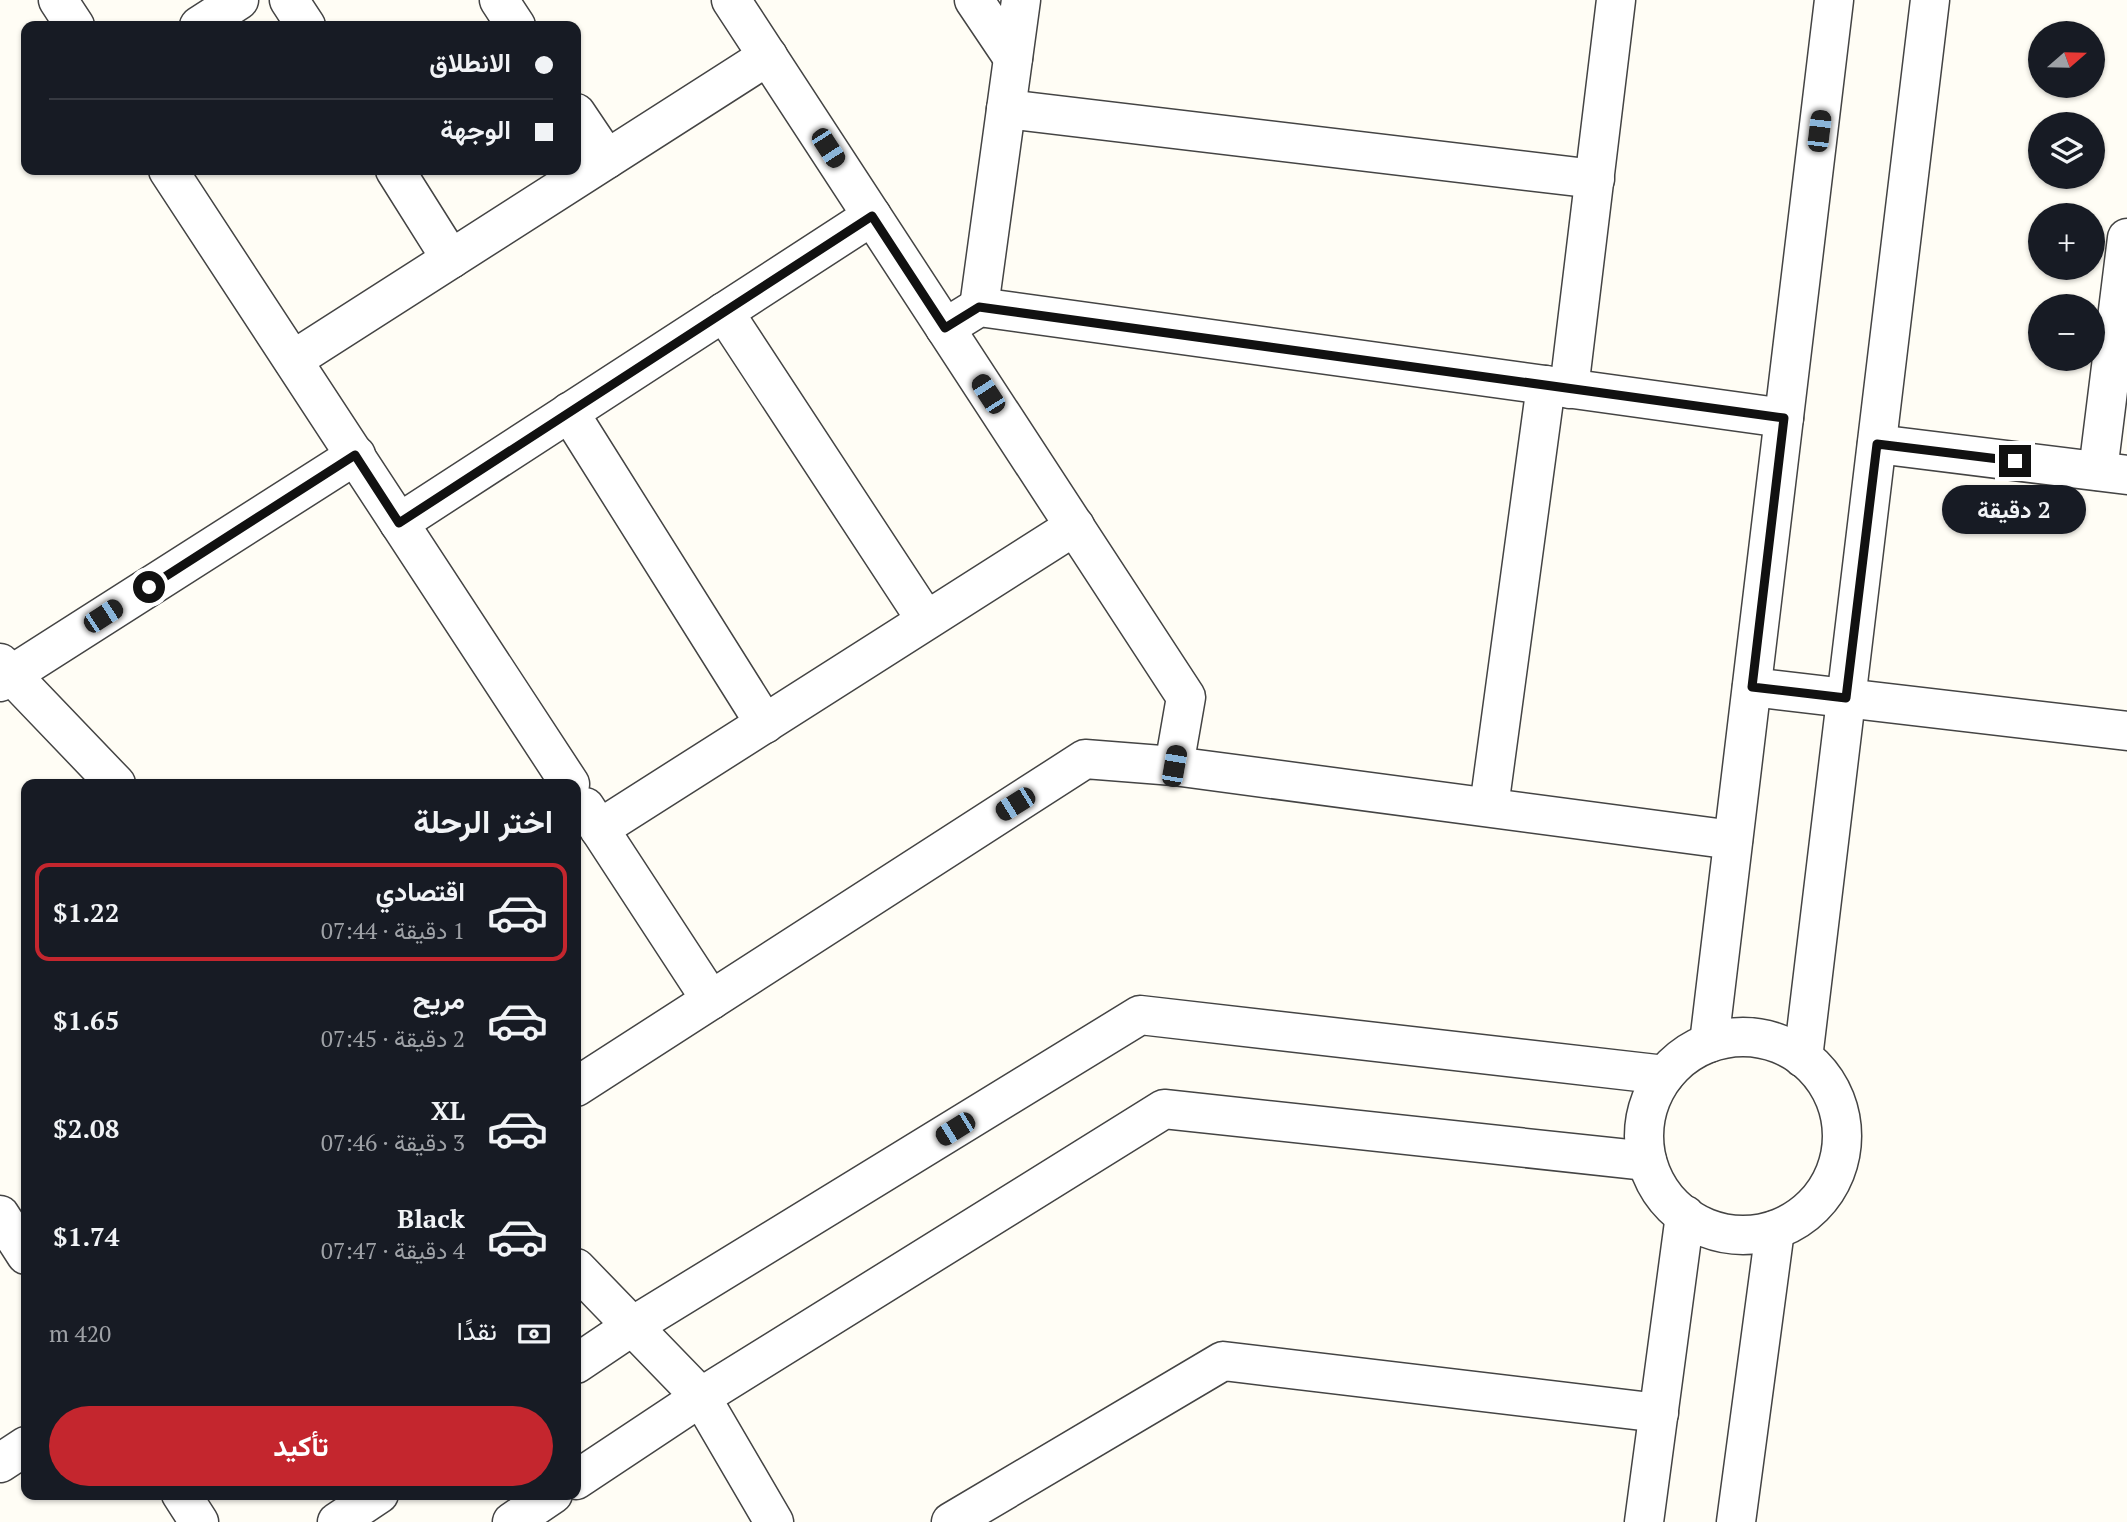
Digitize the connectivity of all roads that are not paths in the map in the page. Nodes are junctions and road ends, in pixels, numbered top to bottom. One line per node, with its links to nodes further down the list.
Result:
1 (58, 0): 11 (street)
2 (239, 0): 12 (street)
3 (289, 0): 13 (street)
4 (499, 0): 14 (street)
5 (731, 0): 15 (street)
6 (974, 0): 16 (street)
7 (1021, 0): 16 (street)
8 (1616, 0): 22 (street)
9 (1834, 0): 32 (street)
10 (1930, 0): 33 (street)
11 (72, 21)
12 (207, 21)
13 (303, 21)
14 (513, 21)
15 (768, 56): 19 (street); 23 (street)
16 (1013, 58): 17 (street)
17 (1006, 109): 22 (street); 26 (street)
18 (581, 120): 19 (street)
19 (607, 159): 25 (street)
20 (172, 175): 29 (street)
21 (398, 175): 25 (street)
22 (1595, 179): 30 (street)
23 (872, 216): 27 (street); 28 (street)
24 (2127, 238): 35 (street)
25 (451, 259): 29 (street)
26 (979, 307): 28 (street); 30 (street)
27 (724, 312): 31 (street); 38 (street)
28 (945, 328): 37 (street)
29 (293, 360): 34 (street)
30 (1558, 387): 32 (street); 48 (street)
31 (569, 412): 36 (street); 42 (street)
32 (1784, 418): 40 (street)
33 (1877, 444): 35 (street); 41 (street)
34 (355, 455): 36 (street); 39 (street)
35 (2112, 473)
36 (399, 523): 46 (street)
37 (1075, 526): 38 (street); 44 (street)
38 (926, 620): 42 (street)
39 (4, 673): 45 (street)
40 (1752, 687): 41 (street); 50 (street)
41 (1846, 698): 43 (street); 53 (street)
42 (765, 724): 49 (street)
43 (2127, 730)
44 (1174, 766): 48 (street); 51 (street)
45 (111, 779)
46 (566, 779)
47 (581, 802): 49 (street)
48 (1489, 807): 50 (street)
49 (599, 829): 51 (street)
50 (1733, 840): 52 (street)
51 (711, 1000): 55 (street)
52 (1709, 1043): 53 (street); 54 (street)
53 (1804, 1058): 59 (street)
54 (1665, 1075): 56 (street); 62 (street)
55 (581, 1084)
56 (1647, 1161): 58 (street); 64 (street)
57 (0, 1215): 60 (street)
58 (1685, 1215): 59 (street); 65 (street)
59 (1775, 1230): 78 (street)
60 (21, 1247)
61 (581, 1273): 62 (street)
62 (631, 1327): 63 (street); 64 (street)
63 (581, 1361)
64 (701, 1397): 68 (street); 75 (street)
65 (1658, 1413): 76 (street); 77 (street)
66 (21, 1449): 67 (street)
67 (0, 1463)
68 (581, 1477)
69 (185, 1500): 72 (street)
70 (370, 1500): 73 (street)
71 (544, 1500): 74 (street)
72 (199, 1522)
73 (337, 1522)
74 (512, 1522)
75 (774, 1522)
76 (951, 1522)
77 (1644, 1522)
78 (1736, 1522)

